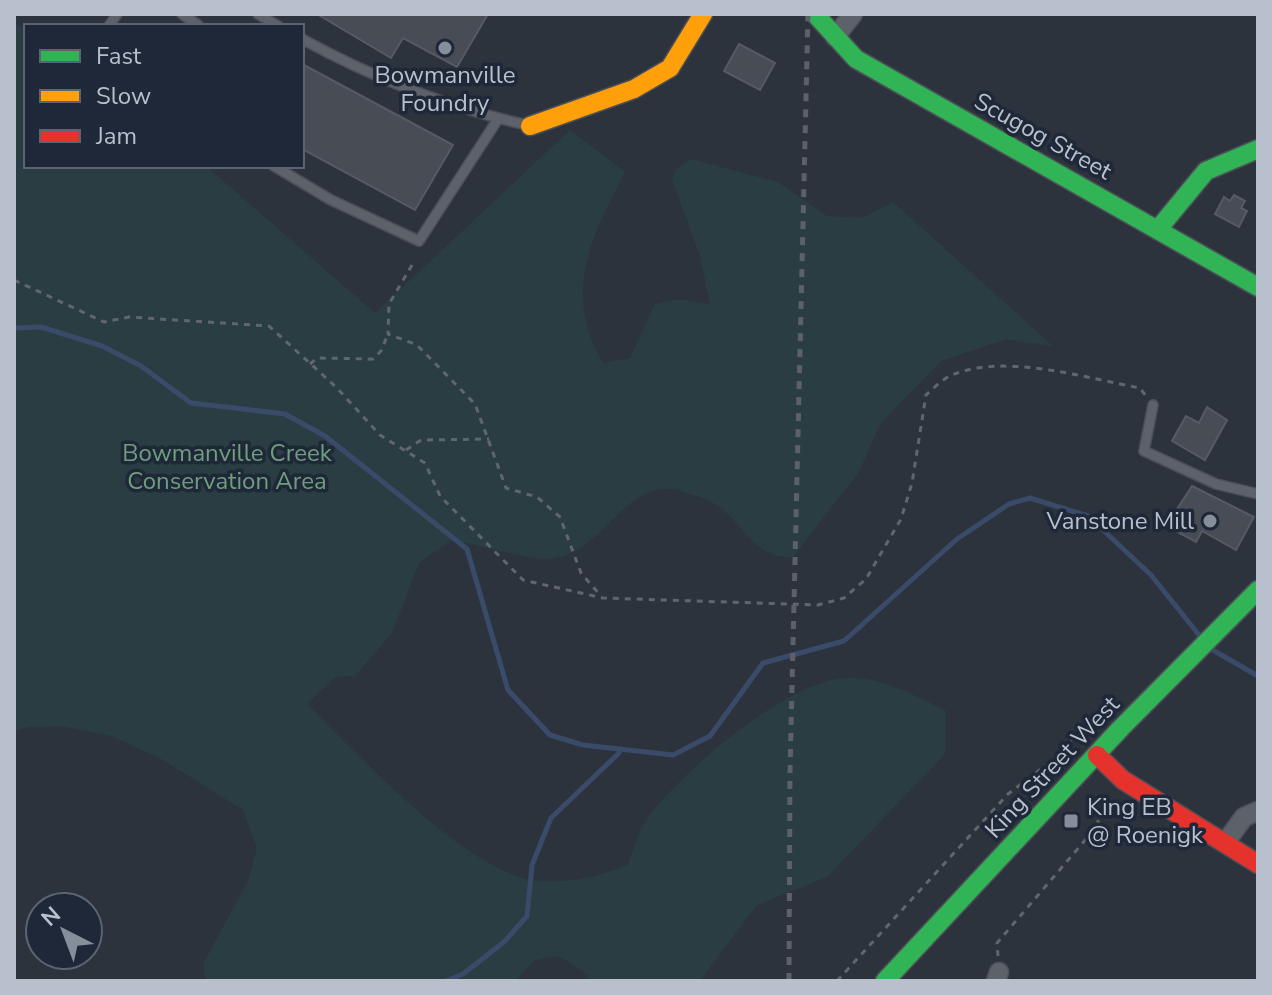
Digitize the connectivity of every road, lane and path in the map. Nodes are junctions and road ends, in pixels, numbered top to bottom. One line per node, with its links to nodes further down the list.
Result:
1 (703, 14): 7 (street)
2 (815, 14): 4 (street, Scugog Street)
3 (853, 14): 4 (street)
4 (835, 37): 10 (street, Scugog Street)
5 (304, 40): 6 (lane)
6 (498, 119): 7 (lane); 9 (lane)
7 (530, 126)
8 (1258, 149): 10 (street)
9 (277, 168)
10 (1159, 228): 13 (street, Scugog Street)
11 (412, 265): 14 (path)
12 (14, 280): 15 (path)
13 (1258, 287)
14 (388, 334): 15 (path); 17 (path)
15 (310, 364): 18 (path)
16 (1153, 405): 19 (lane); 21 (path)
17 (489, 439): 18 (path); 21 (path)
18 (406, 450): 21 (path)
19 (1258, 494)
20 (1258, 590): 23 (street, King Street West)
21 (603, 598)
22 (1101, 709): 29 (path)
23 (1097, 755): 26 (street); 30 (street, King Street West)
24 (1094, 811): 28 (path)
25 (1258, 811): 26 (street)
26 (1225, 843): 27 (street)
27 (1258, 864)
28 (998, 976)
29 (837, 981)
30 (885, 981)

